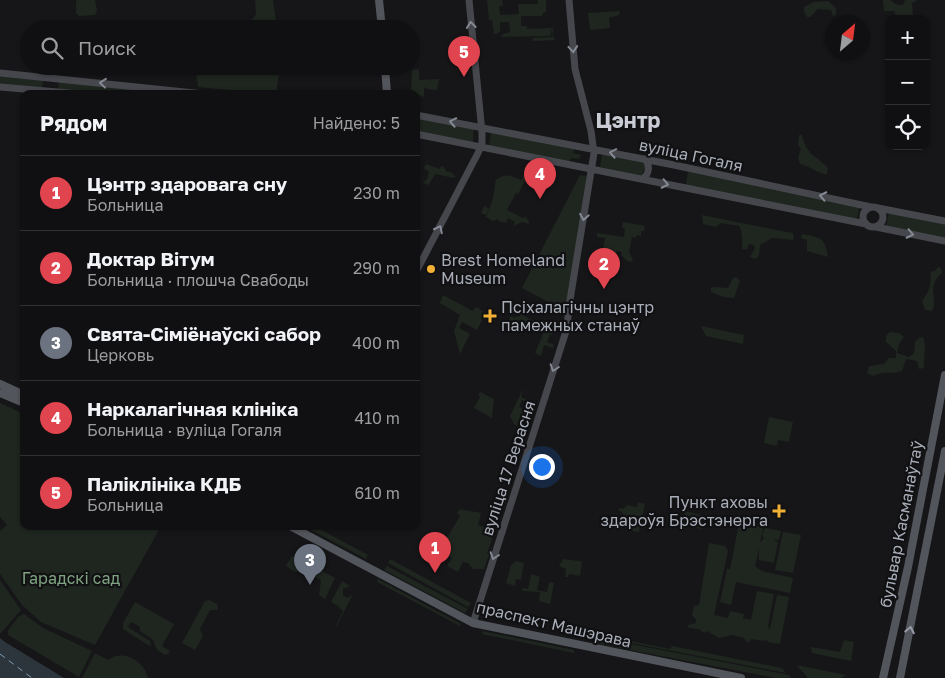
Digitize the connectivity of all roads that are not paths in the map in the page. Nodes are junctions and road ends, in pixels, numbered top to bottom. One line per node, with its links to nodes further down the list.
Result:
1 (379, 0): 4 (main road)
2 (469, 0): 12 (main road, one-way to 2)
3 (569, 0): 15 (main road, вуліца 17 Верасня, one-way to 15)
4 (381, 20)
5 (0, 73): 9 (main road, one-way to 5)
6 (386, 75): 10 (main road)
7 (0, 87): 8 (main road)
8 (34, 90)
9 (165, 90)
10 (387, 90)
11 (420, 115): 12 (main road, вуліца Гогаля, one-way to 11)
12 (482, 128): 14 (main road); 15 (main road, вуліца Гогаля)
13 (420, 135): 14 (main road, вуліца Гогаля)
14 (480, 147): 17 (main road, вуліца Гогаля); 24 (main road, one-way to 14)
15 (594, 150): 16 (main road, вуліца Гогаля, one-way to 15); 17 (main road, вуліца 17 Верасня)
16 (644, 159): 18 (main road); 19 (main road, вуліца Гогаля, one-way to 16)
17 (592, 169): 18 (main road, вуліца Гогаля); 36 (main road, вуліца 17 Верасня, one-way to 36)
18 (642, 179): 21 (main road, вуліца Гогаля, one-way to 21)
19 (875, 207): 20 (main road, вуліца Гогаля); 21 (main road); 22 (main road)
20 (945, 221)
21 (866, 224): 22 (main road)
22 (876, 227): 23 (main road, one-way to 23)
23 (945, 241)
24 (420, 264)
25 (945, 375): 31 (main road, бульвар Касманаўтаў)
26 (0, 384): 28 (main road)
27 (0, 393): 29 (main road)
28 (20, 393)
29 (20, 401)
30 (945, 451): 33 (main road, бульвар Касманаўтаў)
31 (915, 529): 33 (main road); 34 (main road, бульвар Касманаўтаў)
32 (298, 530): 36 (main road, праспект Машэрава)
33 (929, 532): 35 (main road, бульвар Касманаўтаў)
34 (913, 539): 35 (main road); 38 (main road, бульвар Касманаўтаў)
35 (927, 542): 39 (main road, бульвар Касманаўтаў, one-way to 35)
36 (473, 623): 37 (main road, праспект Машэрава)
37 (741, 678)
38 (883, 678)
39 (900, 678)

